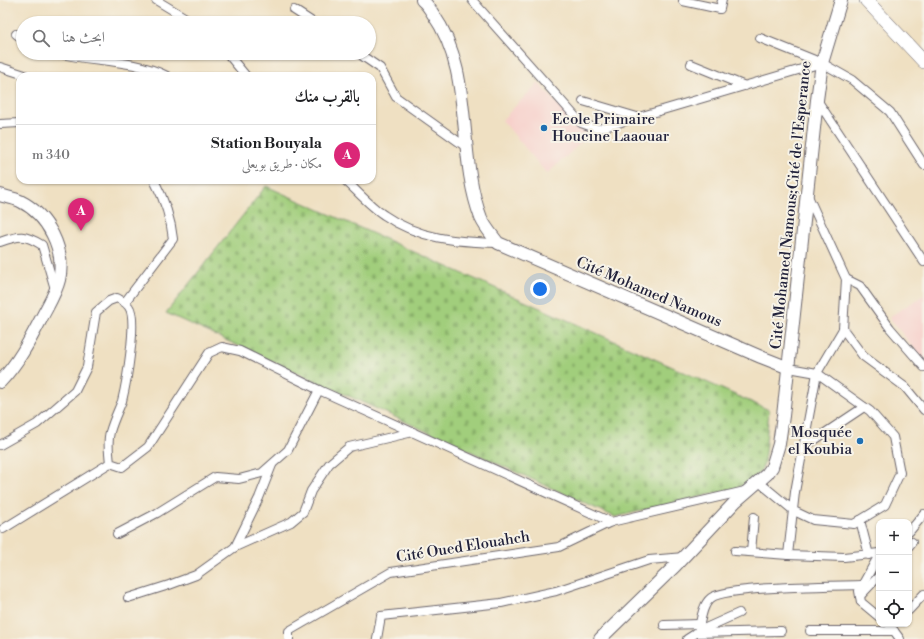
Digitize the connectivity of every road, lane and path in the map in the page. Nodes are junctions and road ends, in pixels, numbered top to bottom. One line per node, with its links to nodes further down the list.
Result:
1 (156, 0): 9 (street)
2 (422, 0): 28 (main road)
3 (472, 0): 25 (street)
4 (722, 0): 7 (street)
5 (841, 0): 16 (main road, Cité Mohamed Namous;Cité de l'Esperance)
6 (866, 0): 15 (main road)
7 (683, 1)
8 (294, 10): 10 (street)
9 (182, 16)
10 (303, 16)
11 (760, 38): 16 (street)
12 (102, 60): 20 (street)
13 (233, 60): 21 (street)
14 (368, 60): 28 (street)
15 (924, 62)
16 (822, 63): 22 (street); 23 (main road, Cité Mohamed Namous;Cité de l'Esperance); 29 (street)
17 (691, 64): 22 (street)
18 (0, 67): 19 (street)
19 (16, 72)
20 (158, 72)
21 (243, 72)
22 (745, 86): 25 (street)
23 (817, 100): 32 (main road, Cité Mohamed Namous;Cité de l'Esperance); 36 (street)
24 (583, 101): 25 (street)
25 (637, 117)
26 (16, 123): 27 (street)
27 (0, 124)
28 (466, 147): 35 (main road)
29 (924, 165)
30 (156, 184): 39 (street)
31 (349, 184): 35 (street)
32 (807, 194): 37 (street); 42 (main road, Cité Mohamed Namous;Cité de l'Esperance)
33 (0, 195): 38 (main road)
34 (0, 242): 38 (street)
35 (498, 243): 42 (main road, Cité Mohamed Namous)
36 (924, 262)
37 (846, 279): 40 (street); 41 (street)
38 (55, 289): 44 (main road)
39 (125, 302): 49 (street); 51 (street)
40 (843, 329): 43 (street); 47 (street)
41 (924, 367)
42 (789, 368): 43 (street, Cité Mohamed Namous); 53 (main road)
43 (817, 373): 46 (street, Cité Mohamed Namous); 50 (street)
44 (0, 382)
45 (319, 390): 48 (street); 51 (street); 52 (street)
46 (864, 407): 50 (street); 58 (street, Cité Mohamed Namous)
47 (924, 410)
48 (413, 432): 59 (street); 63 (street)
49 (0, 445)
50 (804, 447): 55 (street)
51 (110, 463): 61 (street)
52 (272, 464): 62 (street); 63 (street)
53 (759, 482): 54 (main road); 55 (street, Cité Mohamed Namous)
54 (748, 491): 59 (street, Cité Oued Elouahch); 70 (main road)
55 (794, 511): 58 (street, Cité Mohamed Namous); 67 (street)
56 (924, 514): 60 (street)
57 (754, 517): 65 (street)
58 (860, 520): 68 (street)
59 (611, 522): 84 (street, Cité Oued Elouahch)
60 (912, 528)
61 (3, 529)
62 (117, 534)
63 (236, 547): 75 (street)
64 (734, 551): 65 (street)
65 (751, 552): 67 (street)
66 (876, 554): 68 (street)
67 (788, 555): 68 (street)
68 (869, 555)
69 (878, 555): 72 (street)
70 (684, 557): 85 (street); 86 (main road)
71 (876, 579): 74 (street)
72 (862, 585): 74 (street); 81 (street)
73 (924, 594): 76 (street)
74 (860, 596): 78 (street)
75 (128, 598)
76 (912, 607)
77 (739, 612): 81 (street)
78 (876, 614)
79 (664, 625): 81 (street)
80 (893, 627): 83 (street); 88 (street)
81 (698, 630): 82 (street); 87 (street)
82 (781, 631)
83 (810, 631)
84 (289, 639)
85 (377, 639)
86 (600, 639)
87 (687, 639)
88 (900, 639)

